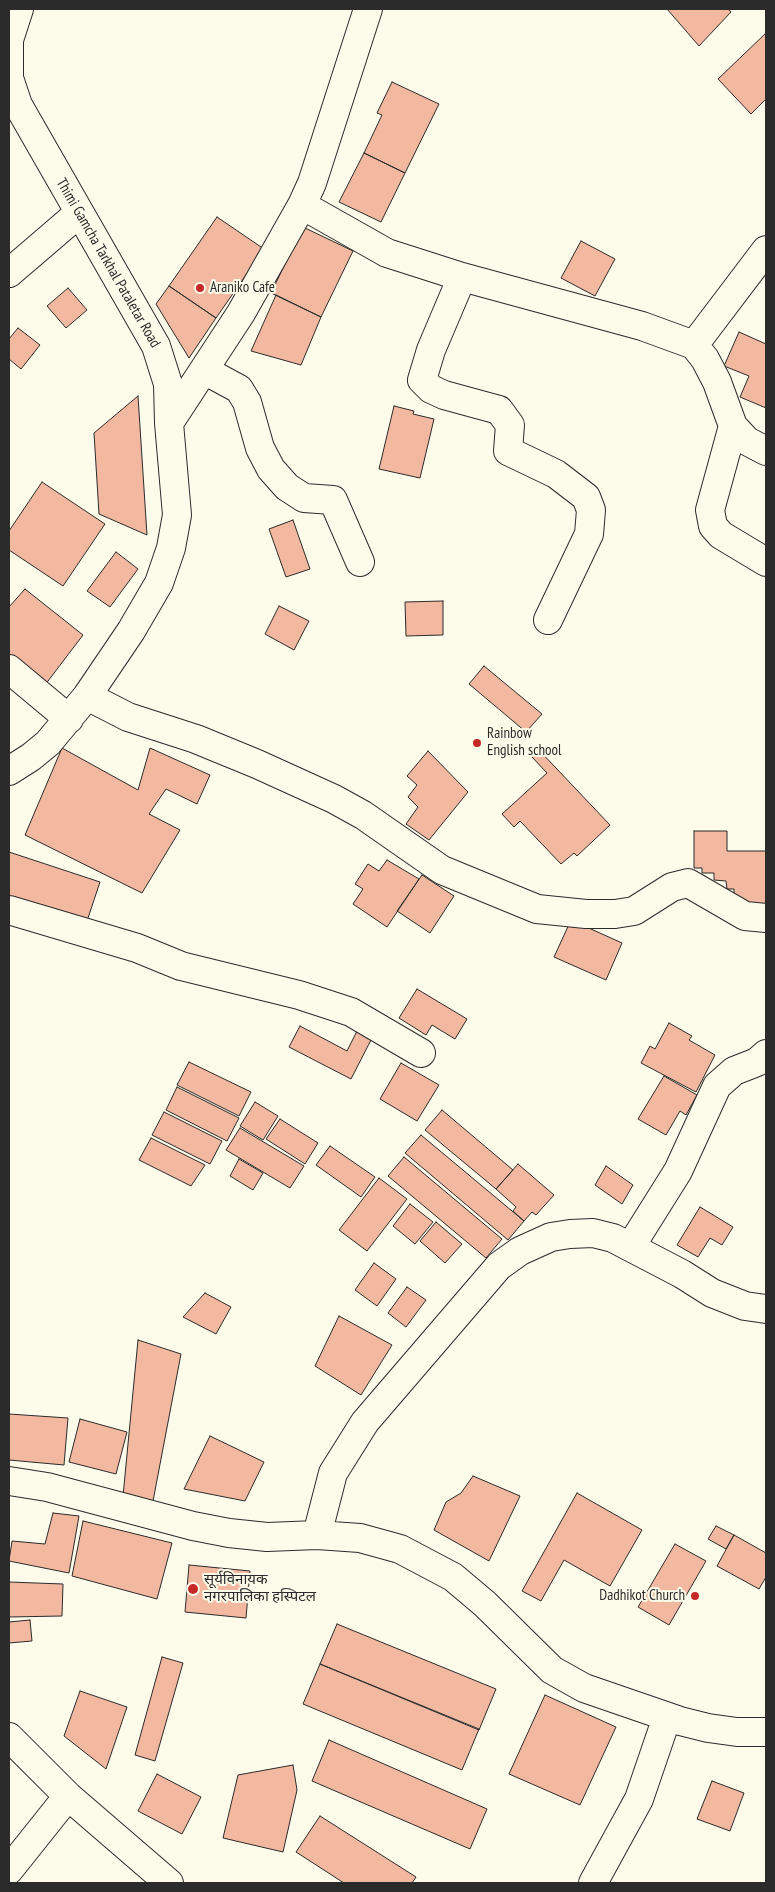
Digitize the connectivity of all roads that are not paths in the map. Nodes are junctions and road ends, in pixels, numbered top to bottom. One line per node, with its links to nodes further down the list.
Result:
1 (19, 9): 3 (street, Thimi Gamcha Tarkhal Pataletar Road)
2 (368, 9): 4 (street)
3 (13, 107): 5 (street, Thimi Gamcha Tarkhal Pataletar Road)
4 (302, 205): 8 (street); 10 (street)
5 (79, 213): 7 (street); 11 (street, Thimi Gamcha Tarkhal Pataletar Road)
6 (766, 250): 9 (street)
7 (9, 273)
8 (462, 277): 9 (street); 16 (street)
9 (694, 345): 12 (street)
10 (204, 370): 11 (street); 14 (street)
11 (169, 424): 18 (street, Thimi Gamcha Tarkhal Pataletar Road)
12 (733, 426): 13 (street); 15 (street)
13 (766, 451)
14 (360, 562)
15 (766, 562)
16 (548, 620)
17 (9, 669): 19 (street)
18 (87, 696): 19 (street, Thimi Gamcha Tarkhal Pataletar Road); 22 (street)
19 (69, 719): 20 (street, Thimi Gamcha Tarkhal Pataletar Road)
20 (9, 771)
21 (9, 910): 23 (street)
22 (766, 918)
23 (421, 1053)
24 (766, 1054): 25 (street)
25 (631, 1246): 26 (street); 28 (street)
26 (766, 1309)
27 (9, 1481): 28 (street)
28 (317, 1536): 29 (street)
29 (667, 1716): 30 (street); 35 (street)
30 (766, 1732)
31 (9, 1737): 32 (street)
32 (68, 1796): 33 (street); 34 (street)
33 (9, 1870)
34 (169, 1883)
35 (593, 1883)

